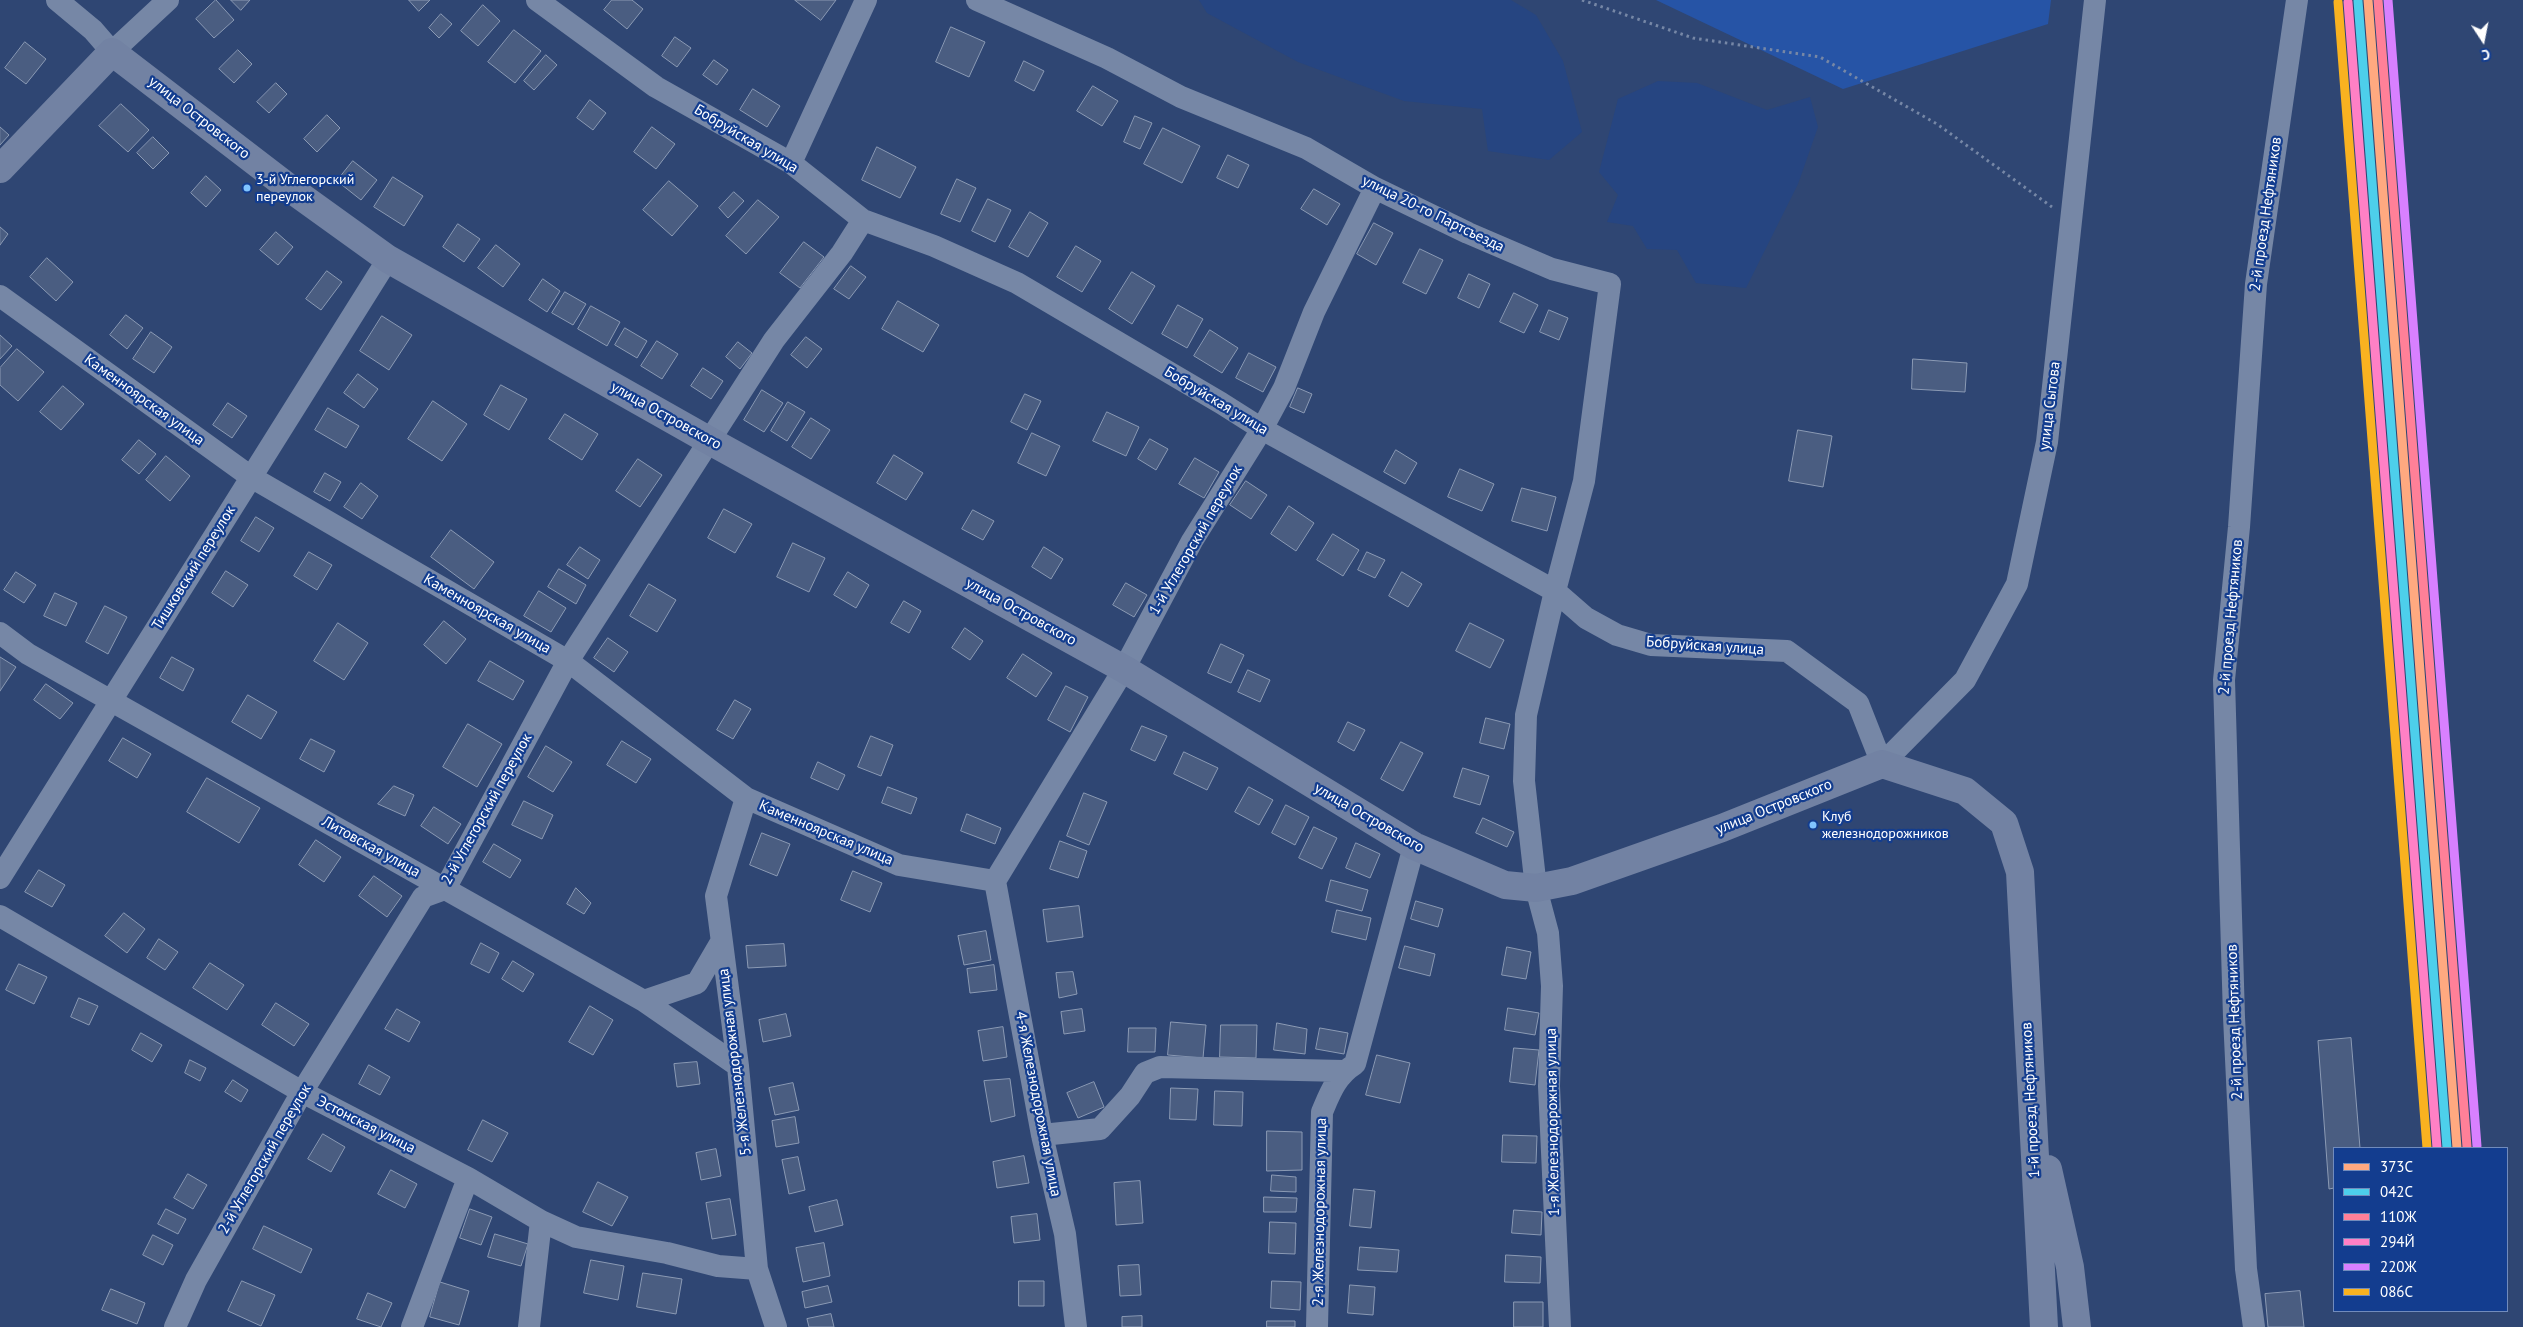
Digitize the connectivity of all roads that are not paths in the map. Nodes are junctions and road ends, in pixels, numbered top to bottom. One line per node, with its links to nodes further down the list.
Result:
1 (57, 0): 8 (street, улица Островского)
2 (168, 0): 8 (street)
3 (538, 0): 9 (street, Бобруйская улица)
4 (866, 0): 9 (street)
5 (977, 0): 11 (street, улица 20-го Партсъезда)
6 (2095, 0): 23 (street, улица Сытова)
7 (2297, 0): 50 (street, 2-й проезд Нефтяников)
8 (112, 52): 10 (street); 13 (street, улица Островского)
9 (790, 163): 12 (street, Бобруйская улица)
10 (0, 169)
11 (1374, 188): 15 (street, 1-й Углегорский переулок); 18 (street, улица 20-го Партсъезда)
12 (863, 220): 15 (street, Бобруйская улица); 16 (street, 2-й Углегорский переулок)
13 (388, 258): 16 (street, улица Островского); 17 (street, Тишковский переулок)
14 (0, 296): 17 (street, Каменноярская улица)
15 (1262, 429): 18 (street, Бобруйская улица); 21 (street, 1-й Углегорский переулок)
16 (710, 441): 20 (street, 2-й Углегорский переулок); 21 (street, улица Островского)
17 (251, 477): 20 (street, Каменноярская улица); 22 (street, Тишковский переулок)
18 (1555, 591): 23 (street, Бобруйская улица); 28 (street, 1-я Железнодорожная улица)
19 (0, 633): 22 (street, Литовская улица)
20 (568, 661): 24 (street, Каменноярская улица); 29 (street, 2-й Углегорский переулок)
21 (1124, 669): 25 (street, улица Островского); 27 (street, 1-й Углегорский переулок)
22 (112, 701): 26 (street, Тишковский переулок); 29 (street, Литовская улица)
23 (1882, 764): 28 (street, улица Островского); 36 (street, 1-й проезд Нефтяников)
24 (746, 798): 27 (street, Каменноярская улица); 31 (street, 5-я Железнодорожная улица)
25 (1414, 846): 28 (street, улица Островского); 34 (street, 2-я Железнодорожная улица)
26 (0, 878)
27 (995, 881): 37 (street, 4-я Железнодорожная улица)
28 (1536, 888): 47 (street, 1-я Железнодорожная улица)
29 (445, 889): 32 (street, Литовская улица); 35 (street, 2-й Углегорский переулок)
30 (0, 916): 35 (street, Эстонская улица)
31 (721, 942): 32 (street); 33 (street, 5-я Железнодорожная улица)
32 (644, 1001): 33 (street, Литовская улица)
33 (738, 1066): 40 (street, 5-я Железнодорожная улица)
34 (1344, 1071): 37 (street); 46 (street, 2-я Железнодорожная улица)
35 (302, 1092): 38 (street, Эстонская улица); 41 (street, 2-й Углегорский переулок)
36 (2030, 1092): 48 (street, 1-й проезд Нефтяников); 49 (street)
37 (1042, 1135): 45 (street, 4-я Железнодорожная улица)
38 (468, 1178): 39 (street, Эстонская улица); 42 (street)
39 (541, 1221): 40 (street, Эстонская улица); 43 (street)
40 (757, 1269): 44 (street, 5-я Железнодорожная улица)
41 (175, 1327)
42 (412, 1327)
43 (529, 1327)
44 (776, 1327)
45 (1076, 1327)
46 (1318, 1327)
47 (1560, 1327)
48 (2044, 1327)
49 (2077, 1327)
50 (2254, 1327)

